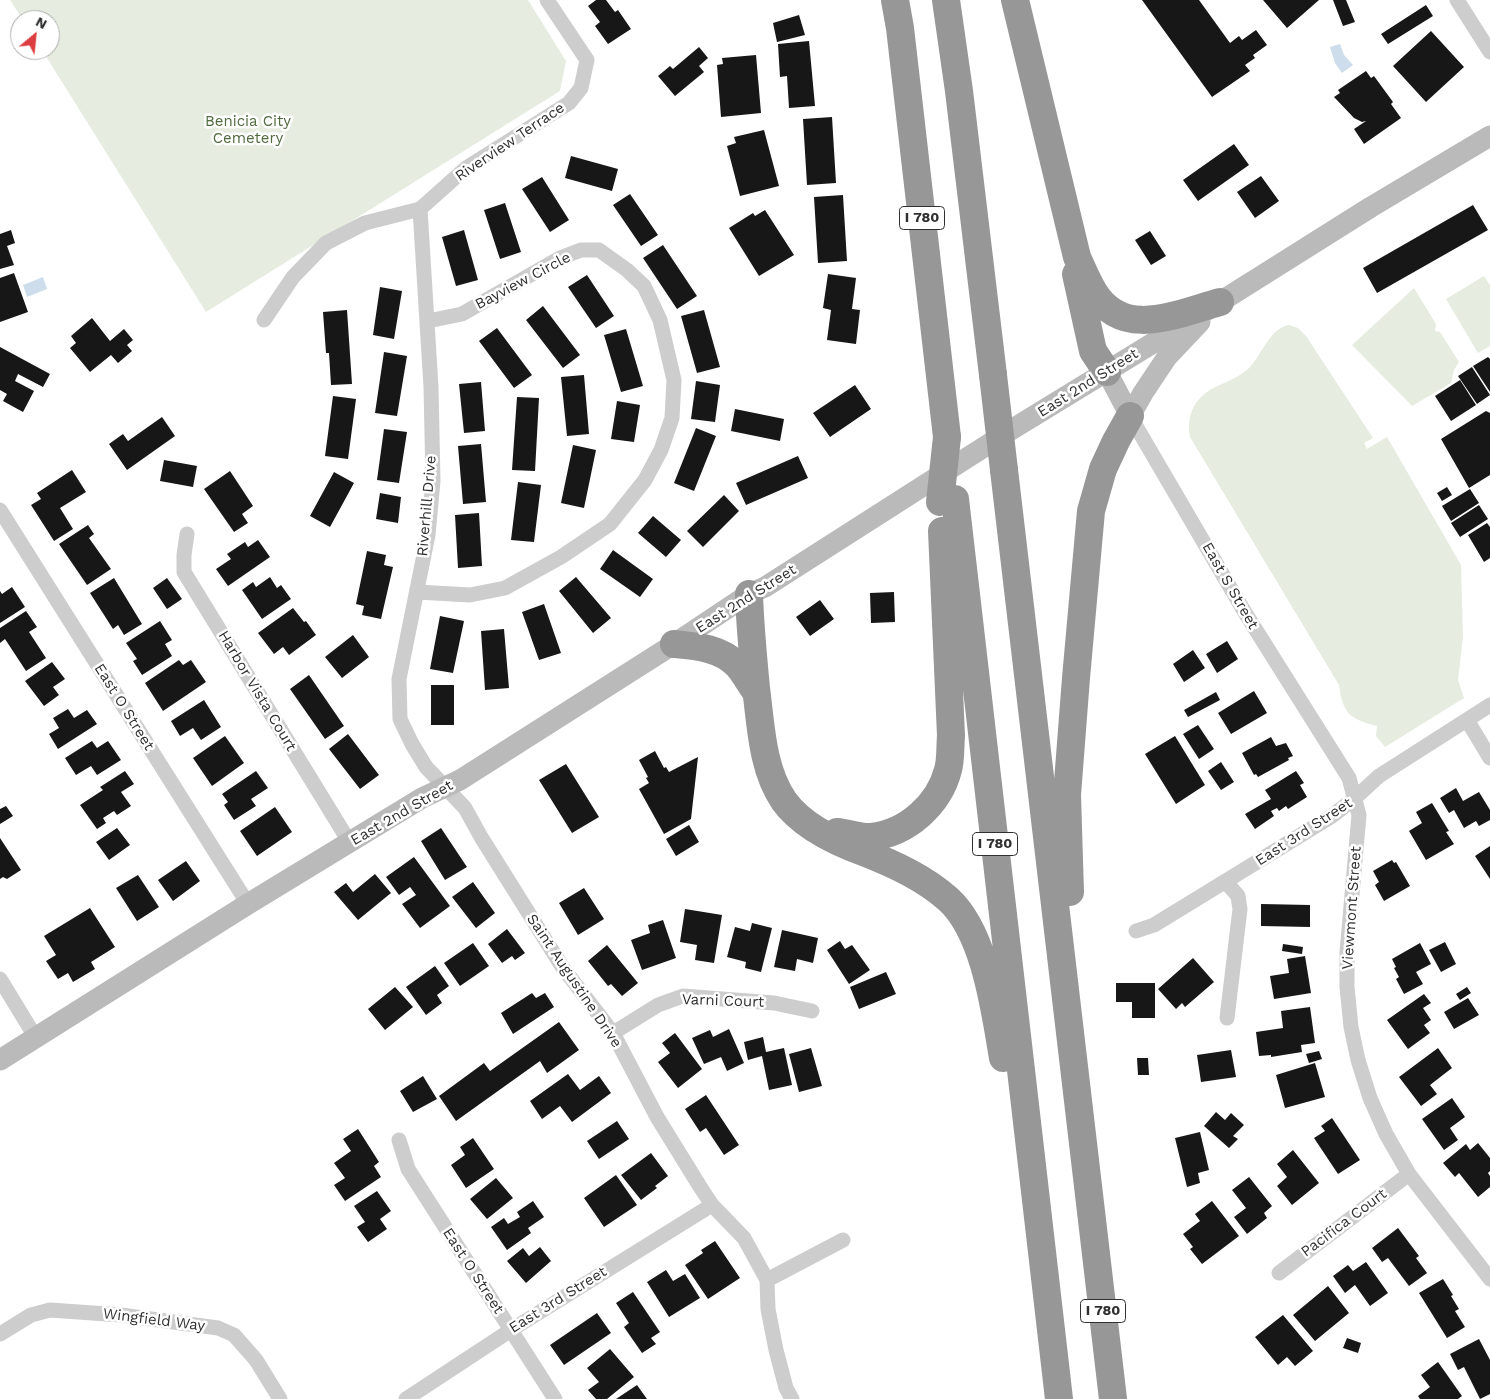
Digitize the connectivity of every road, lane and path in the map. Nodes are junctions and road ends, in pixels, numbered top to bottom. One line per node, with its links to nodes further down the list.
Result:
1 (546, 0): 8 (street, Riverview Terrace)
2 (895, 0): 15 (highway, I 780, bridge)
3 (946, 0): 34 (highway, I 780, bridge)
4 (1015, 0): 9 (highway)
5 (1457, 0): 6 (street)
6 (1490, 52)
7 (1490, 136): 10 (main road, East 2nd Street)
8 (420, 208): 11 (street, Riverview Terrace); 12 (street, Riverhill Drive)
9 (1077, 257): 10 (highway); 13 (highway)
10 (1220, 302): 13 (main road, East 2nd Street); 14 (main road)
11 (264, 320)
12 (428, 320): 18 (street, Riverhill Drive); 18 (street, Bayview Circle)
13 (1107, 372): 14 (main road, East S Street); 19 (main road, East 2nd Street)
14 (1130, 416): 26 (street, East S Street); 34 (highway)
15 (948, 500): 27 (highway); 41 (highway, I 780)
16 (0, 510): 30 (street, East O Street)
17 (187, 534): 28 (street, Harbor Vista Court)
18 (417, 592): 25 (street, Riverhill Drive)
19 (749, 594): 20 (main road, East 2nd Street); 21 (highway)
20 (674, 644): 21 (highway); 25 (main road, East 2nd Street)
21 (757, 694): 27 (highway)
22 (1490, 705): 23 (street, East 3rd Street)
23 (1467, 720): 24 (street); 26 (street, East 3rd Street)
24 (1490, 758)
25 (445, 787): 28 (main road, East 2nd Street); 36 (street, Saint Augustine Drive)
26 (1355, 798): 29 (street, East 3rd Street); 40 (street, Viewmont Street)
27 (821, 831): 41 (highway)
28 (350, 843): 30 (main road, East 2nd Street)
29 (1226, 882): 31 (street, East 3rd Street); 35 (street)
30 (248, 904): 37 (main road, East 2nd Street)
31 (1136, 932)
32 (0, 979): 37 (street)
33 (812, 1011): 36 (street, Varni Court)
34 (1068, 1013): 43 (highway, I 780)
35 (1227, 1018)
36 (613, 1033): 42 (street, Saint Augustine Drive)
37 (36, 1038): 38 (main road, East 2nd Street)
38 (0, 1060)
39 (399, 1140): 49 (street, East O Street)
40 (1409, 1174): 46 (street, Pacifica Court); 47 (street, Viewmont Street)
41 (1035, 1189): 45 (highway, I 780)
42 (712, 1205): 48 (street, Saint Augustine Drive); 49 (street, East 3rd Street)
43 (1093, 1223): 57 (highway, I 780); 58 (highway)
44 (843, 1240): 48 (street)
45 (1043, 1266): 55 (highway); 56 (highway, I 780)
46 (1279, 1273)
47 (1490, 1278)
48 (768, 1280): 54 (street)
49 (511, 1330): 52 (street, East 3rd Street); 53 (street, East O Street)
50 (0, 1334): 51 (street, Wingfield Way)
51 (280, 1399)
52 (406, 1399)
53 (555, 1399)
54 (792, 1399)
55 (1040, 1399)
56 (1059, 1399)
57 (1113, 1399)
58 (1129, 1399)

